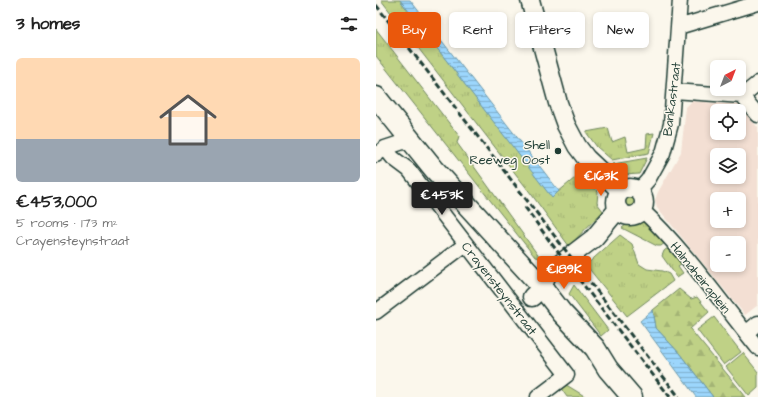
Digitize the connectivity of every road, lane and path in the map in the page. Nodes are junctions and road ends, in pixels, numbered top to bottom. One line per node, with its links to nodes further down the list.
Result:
1 (530, 0): 15 (street)
2 (680, 0): 4 (street, Bankastraat)
3 (758, 3): 4 (street)
4 (678, 27): 6 (street, Bankastraat)
5 (758, 83): 8 (street)
6 (674, 90): 7 (street); 14 (street, Bankastraat)
7 (710, 93)
8 (746, 93)
9 (742, 96): 12 (street)
10 (376, 97): 13 (main road, Crayensteynstraat)
11 (376, 108): 13 (main road, Crayensteynstraat)
12 (758, 115)
13 (393, 146): 16 (street, Crayensteynstraat); 17 (main road, Crayensteynstraat)
14 (638, 191): 15 (street)
15 (627, 206): 17 (street); 20 (street, Halmaheiraplein)
16 (466, 244): 18 (street); 22 (street, Crayensteynstraat)
17 (537, 292): 23 (main road, Crayensteynstraat)
18 (376, 312)
19 (758, 323): 20 (street)
20 (746, 333): 21 (street, Halmaheiraplein)
21 (758, 348)
22 (538, 397)
23 (632, 397)

